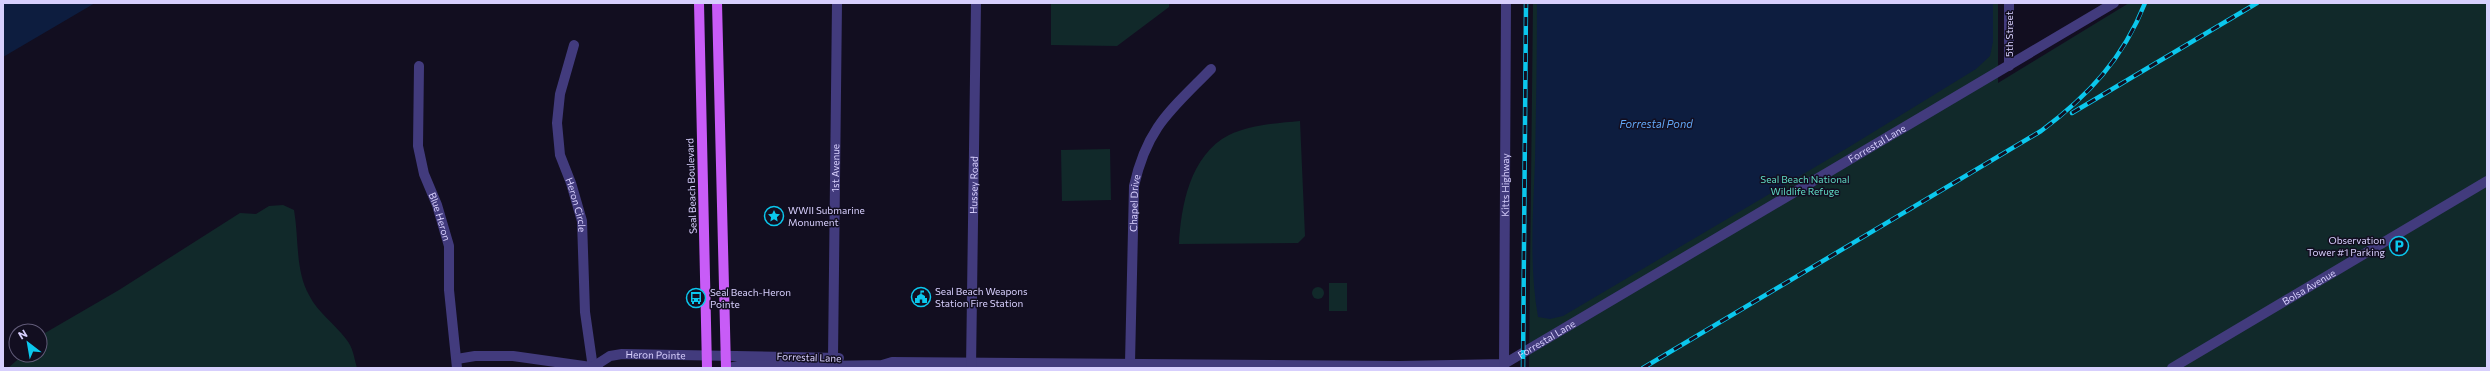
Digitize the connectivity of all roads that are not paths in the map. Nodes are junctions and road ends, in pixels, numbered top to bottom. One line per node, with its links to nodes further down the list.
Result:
1 (699, 3): 13 (main road, Seal Beach Boulevard)
2 (718, 3): 14 (main road)
3 (837, 3): 15 (street, 1st Avenue)
4 (976, 3): 20 (street, Hussey Road)
5 (1506, 3): 22 (street, Kitts Highway)
6 (2009, 3): 10 (street, 5th Street)
7 (2114, 3): 10 (street, Forrestal Lane)
8 (574, 45): 24 (street, Heron Circle)
9 (419, 66): 18 (street, Blue Heron)
10 (2009, 66): 22 (street, Forrestal Lane)
11 (1210, 69): 17 (street, Chapel Drive)
12 (2487, 181): 27 (street, Bolsa Avenue)
13 (707, 356): 14 (street, Heron Pointe); 24 (street, Heron Pointe); 25 (main road, Seal Beach Boulevard)
14 (726, 356): 15 (street, Forrestal Lane); 26 (main road)
15 (833, 358): 16 (street, Forrestal Lane)
16 (892, 362): 19 (street, Forrestal Lane); 20 (street, Forrestal Lane)
17 (1130, 363): 21 (street, Forrestal Lane); 22 (street, Forrestal Lane)
18 (457, 364): 24 (street)
19 (878, 366): 23 (street, Forrestal Lane)
20 (971, 366): 21 (street, Forrestal Lane)
21 (1094, 366)
22 (1504, 366)
23 (809, 367): 26 (street, Forrestal Lane)
24 (595, 368)
25 (708, 368)
26 (727, 368)
27 (2172, 368)

